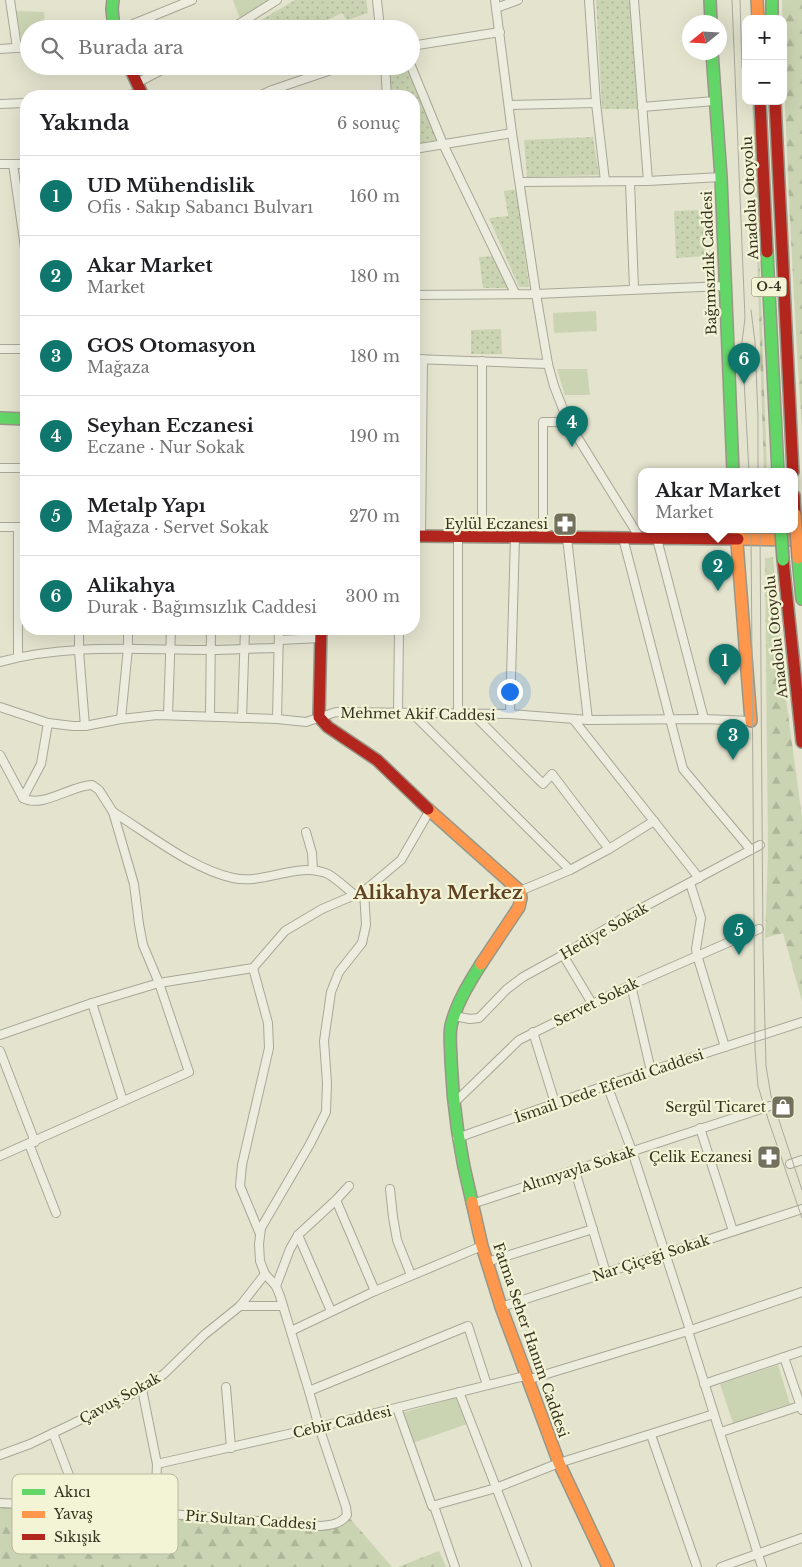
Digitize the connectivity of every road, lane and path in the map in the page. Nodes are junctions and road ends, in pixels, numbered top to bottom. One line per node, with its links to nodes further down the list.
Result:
1 (10, 0): 22 (street)
2 (113, 0): 16 (main road)
3 (192, 0): 17 (street)
4 (277, 0): 18 (street)
5 (377, 0): 19 (street)
6 (518, 0): 12 (street)
7 (589, 0): 36 (street)
8 (634, 0): 42 (street)
9 (710, 0): 13 (main road)
10 (757, 0): 14 (main road)
11 (772, 0): 15 (main road)
12 (496, 4): 20 (street)
13 (711, 15)
14 (758, 15)
15 (772, 15)
16 (113, 20)
17 (143, 20)
18 (245, 20)
19 (379, 20)
20 (500, 32): 21 (street); 39 (street)
21 (420, 45)
22 (16, 48): 23 (street); 24 (street)
23 (20, 48)
24 (0, 49)
25 (712, 60): 35 (main road, Bağımsızlık Caddesi)
26 (133, 75): 31 (main road)
27 (159, 75): 32 (street)
28 (319, 75): 33 (street)
29 (386, 75): 34 (street)
30 (415, 75): 44 (street)
31 (141, 90)
32 (142, 90)
33 (280, 90)
34 (387, 90)
35 (714, 101): 42 (street); 49 (main road, Bağımsızlık Caddesi)
36 (596, 103): 39 (street); 50 (street)
37 (0, 104): 38 (street)
38 (20, 104)
39 (509, 105): 43 (street)
40 (760, 105): 72 (main road, Anadolu Otoyolu / O-4)
41 (775, 105): 73 (main road, O-4)
42 (642, 107): 51 (street)
43 (512, 133): 44 (street); 52 (street)
44 (443, 144): 45 (street); 57 (street)
45 (420, 148)
46 (0, 164): 47 (street)
47 (13, 164): 48 (street); 54 (street)
48 (20, 164)
49 (721, 177): 51 (street); 55 (main road, Bağımsızlık Caddesi)
50 (605, 181): 52 (street); 53 (street)
51 (648, 181): 53 (street)
52 (520, 182): 58 (street)
53 (630, 182): 56 (street)
54 (20, 212)
55 (724, 286): 56 (street); 71 (main road, Bağımsızlık Caddesi)
56 (634, 290): 58 (street)
57 (515, 293): 58 (street); 59 (street)
58 (536, 294): 64 (street)
59 (420, 295)
60 (0, 349): 61 (street)
61 (20, 349)
62 (422, 359): 63 (street); 68 (street)
63 (482, 361): 64 (street); 81 (street)
64 (548, 364): 67 (street)
65 (0, 418): 66 (main road)
66 (20, 419)
67 (568, 422): 83 (street); 86 (street)
68 (420, 448)
69 (0, 468): 70 (street)
70 (20, 468)
71 (733, 468)
72 (778, 468)
73 (793, 468)
74 (0, 527): 75 (street)
75 (20, 527)
76 (781, 533): 127 (main road, Anadolu Otoyolu, bridge)
77 (796, 533): 90 (main road, bridge)
78 (736, 534): 87 (main road); 88 (main road); 124 (main road)
79 (420, 536): 80 (main road)
80 (458, 537): 81 (main road); 111 (street)
81 (482, 537): 82 (main road)
82 (515, 537): 83 (main road); 113 (street)
83 (543, 538): 84 (main road)
84 (567, 538): 85 (main road); 123 (street)
85 (623, 538): 86 (main road); 121 (street)
86 (640, 538): 87 (main road)
87 (657, 539): 122 (street)
88 (802, 540)
89 (20, 592): 106 (street)
90 (802, 599)
91 (79, 635): 105 (street)
92 (128, 635): 101 (street)
93 (170, 635): 103 (street)
94 (211, 635): 104 (street)
95 (245, 635): 102 (street)
96 (279, 635): 100 (street)
97 (313, 635): 100 (street)
98 (321, 635): 116 (main road)
99 (398, 635): 109 (street)
100 (278, 644): 102 (street); 119 (street)
101 (128, 648): 103 (street); 105 (street); 118 (street)
102 (244, 648): 104 (street); 117 (street)
103 (170, 649): 104 (street); 114 (street)
104 (211, 650): 115 (street)
105 (79, 651): 106 (street); 126 (street)
106 (18, 657): 107 (street)
107 (0, 662)
108 (0, 707): 125 (street, Mehmet Akif Caddesi)
109 (398, 712): 110 (street, Mehmet Akif Caddesi); 116 (street, Mehmet Akif Caddesi)
110 (412, 712): 111 (street, Mehmet Akif Caddesi); 138 (street)
111 (458, 714): 112 (street, Mehmet Akif Caddesi)
112 (473, 714): 113 (street, Mehmet Akif Caddesi); 135 (street)
113 (510, 714): 120 (street, Mehmet Akif Caddesi)
114 (168, 716): 115 (street, Mehmet Akif Caddesi); 118 (street, Mehmet Akif Caddesi)
115 (210, 716): 117 (street, Mehmet Akif Caddesi)
116 (319, 717): 119 (street, Mehmet Akif Caddesi); 130 (main road)
117 (242, 718): 119 (street, Mehmet Akif Caddesi)
118 (121, 719): 126 (street, Mehmet Akif Caddesi)
119 (277, 719)
120 (574, 719): 123 (street, Mehmet Akif Caddesi); 132 (street)
121 (669, 719): 122 (street, Mehmet Akif Caddesi); 123 (street, Mehmet Akif Caddesi); 136 (street)
122 (704, 719): 124 (street, Mehmet Akif Caddesi)
123 (588, 720)
124 (752, 721)
125 (48, 724): 126 (street, Mehmet Akif Caddesi); 129 (street)
126 (84, 726)
127 (802, 742)
128 (0, 755): 129 (street)
129 (23, 798): 131 (street)
130 (430, 810): 141 (street); 142 (main road)
131 (113, 812): 137 (street); 148 (street)
132 (654, 822): 135 (street); 139 (street)
133 (306, 832): 137 (street)
134 (760, 846): 136 (street, Hediye Sokak)
135 (609, 849): 138 (street)
136 (752, 850): 139 (street, Hediye Sokak)
137 (313, 870): 143 (street)
138 (570, 870): 142 (street)
139 (699, 878): 140 (street, Hediye Sokak)
140 (690, 883): 145 (street, Hediye Sokak); 146 (street)
141 (364, 891): 143 (street); 180 (street)
142 (520, 891): 152 (main road, Fatma Seher Hanım Caddesi)
143 (355, 895): 147 (street)
144 (759, 929): 146 (street, Servet Sokak)
145 (563, 955): 151 (street); 152 (street, Hediye Sokak)
146 (697, 955): 149 (street, Servet Sokak); 156 (street)
147 (253, 968): 148 (street); 180 (street)
148 (159, 983): 150 (street); 160 (street)
149 (631, 985): 151 (street, Servet Sokak); 158 (street)
150 (92, 1003): 155 (street); 160 (street)
151 (592, 1005): 154 (street, Servet Sokak)
152 (454, 1016): 162 (main road, Fatma Seher Hanım Caddesi)
153 (802, 1022): 156 (street, İsmail Dede Efendi Caddesi)
154 (533, 1032): 161 (street); 162 (street, Servet Sokak)
155 (0, 1035)
156 (725, 1047): 158 (street, İsmail Dede Efendi Caddesi)
157 (0, 1051): 166 (street)
158 (651, 1071): 159 (street, İsmail Dede Efendi Caddesi)
159 (607, 1085): 161 (street, İsmail Dede Efendi Caddesi); 167 (street)
160 (123, 1101): 166 (street)
161 (554, 1103): 165 (street, İsmail Dede Efendi Caddesi)
162 (453, 1104): 165 (main road, Fatma Seher Hanım Caddesi)
163 (770, 1106): 164 (street, Altınyayla Sokak)
164 (700, 1128): 167 (street, Altınyayla Sokak); 179 (street)
165 (457, 1138): 175 (main road, Fatma Seher Hanım Caddesi)
166 (32, 1143): 168 (street); 177 (street)
167 (632, 1152): 171 (street, Altınyayla Sokak); 183 (street)
168 (0, 1156)
169 (802, 1160): 170 (street)
170 (790, 1164)
171 (575, 1170): 175 (street, Altınyayla Sokak); 178 (street)
172 (349, 1186): 174 (street)
173 (390, 1189): 187 (street)
174 (336, 1200): 181 (street); 189 (street)
175 (472, 1204): 182 (main road, Fatma Seher Hanım Caddesi)
176 (802, 1209): 179 (street, Nar Çiçeği Sokak)
177 (56, 1213)
178 (593, 1229): 184 (street); 185 (street)
179 (733, 1231): 183 (street, Nar Çiçeği Sokak)
180 (260, 1234): 186 (street)
181 (298, 1235): 188 (street); 194 (street)
182 (482, 1246): 184 (main road, Fatma Seher Hanım Caddesi); 187 (street)
183 (665, 1254): 185 (street, Nar Çiçeği Sokak); 195 (street)
184 (487, 1262): 193 (main road, Fatma Seher Hanım Caddesi)
185 (606, 1273): 193 (street, Nar Çiçeği Sokak)
186 (265, 1274): 188 (street); 191 (street, Çavuş Sokak)
187 (411, 1275): 189 (street)
188 (276, 1286): 192 (street)
189 (375, 1291): 194 (street)
190 (802, 1292): 195 (street, Cebir Caddesi)
191 (240, 1306): 192 (street); 203 (street, Çavuş Sokak)
192 (283, 1306): 196 (street)
193 (501, 1307): 199 (main road, Fatma Seher Hanım Caddesi)
194 (331, 1311): 196 (street)
195 (689, 1330): 199 (street, Cebir Caddesi); 200 (street)
196 (292, 1331): 204 (street)
197 (802, 1351): 198 (street)
198 (784, 1357): 200 (street); 207 (street)
199 (526, 1378): 201 (street, Cebir Caddesi); 215 (main road, Fatma Seher Hanım Caddesi)
200 (704, 1384): 208 (street)
201 (487, 1385): 204 (street); 205 (street, Cebir Caddesi)
202 (226, 1387): 213 (street)
203 (142, 1389): 211 (street, Çavuş Sokak); 216 (street)
204 (309, 1390): 209 (street)
205 (459, 1392): 206 (street, Cebir Caddesi); 219 (street)
206 (397, 1408): 209 (street, Cebir Caddesi); 220 (street)
207 (801, 1408): 210 (street)
208 (714, 1414): 210 (street); 212 (street)
209 (319, 1427): 213 (street, Cebir Caddesi); 221 (street, Pir Sultan Caddesi)
210 (721, 1432): 223 (street)
211 (53, 1433): 214 (street, Çavuş Sokak); 217 (street)
212 (651, 1435): 215 (street); 227 (street)
213 (231, 1448): 216 (street, Cebir Caddesi)
214 (0, 1454)
215 (559, 1463): 219 (street); 226 (main road, Fatma Seher Hanım Caddesi)
216 (157, 1464): 218 (street)
217 (69, 1474)
218 (157, 1474)
219 (496, 1488): 220 (street); 225 (street)
220 (433, 1506): 224 (street)
221 (178, 1515)
222 (802, 1538): 223 (street)
223 (757, 1554): 228 (street); 229 (street)
224 (455, 1567)
225 (527, 1567)
226 (608, 1567)
227 (697, 1567)
228 (720, 1567)
229 (762, 1567)

